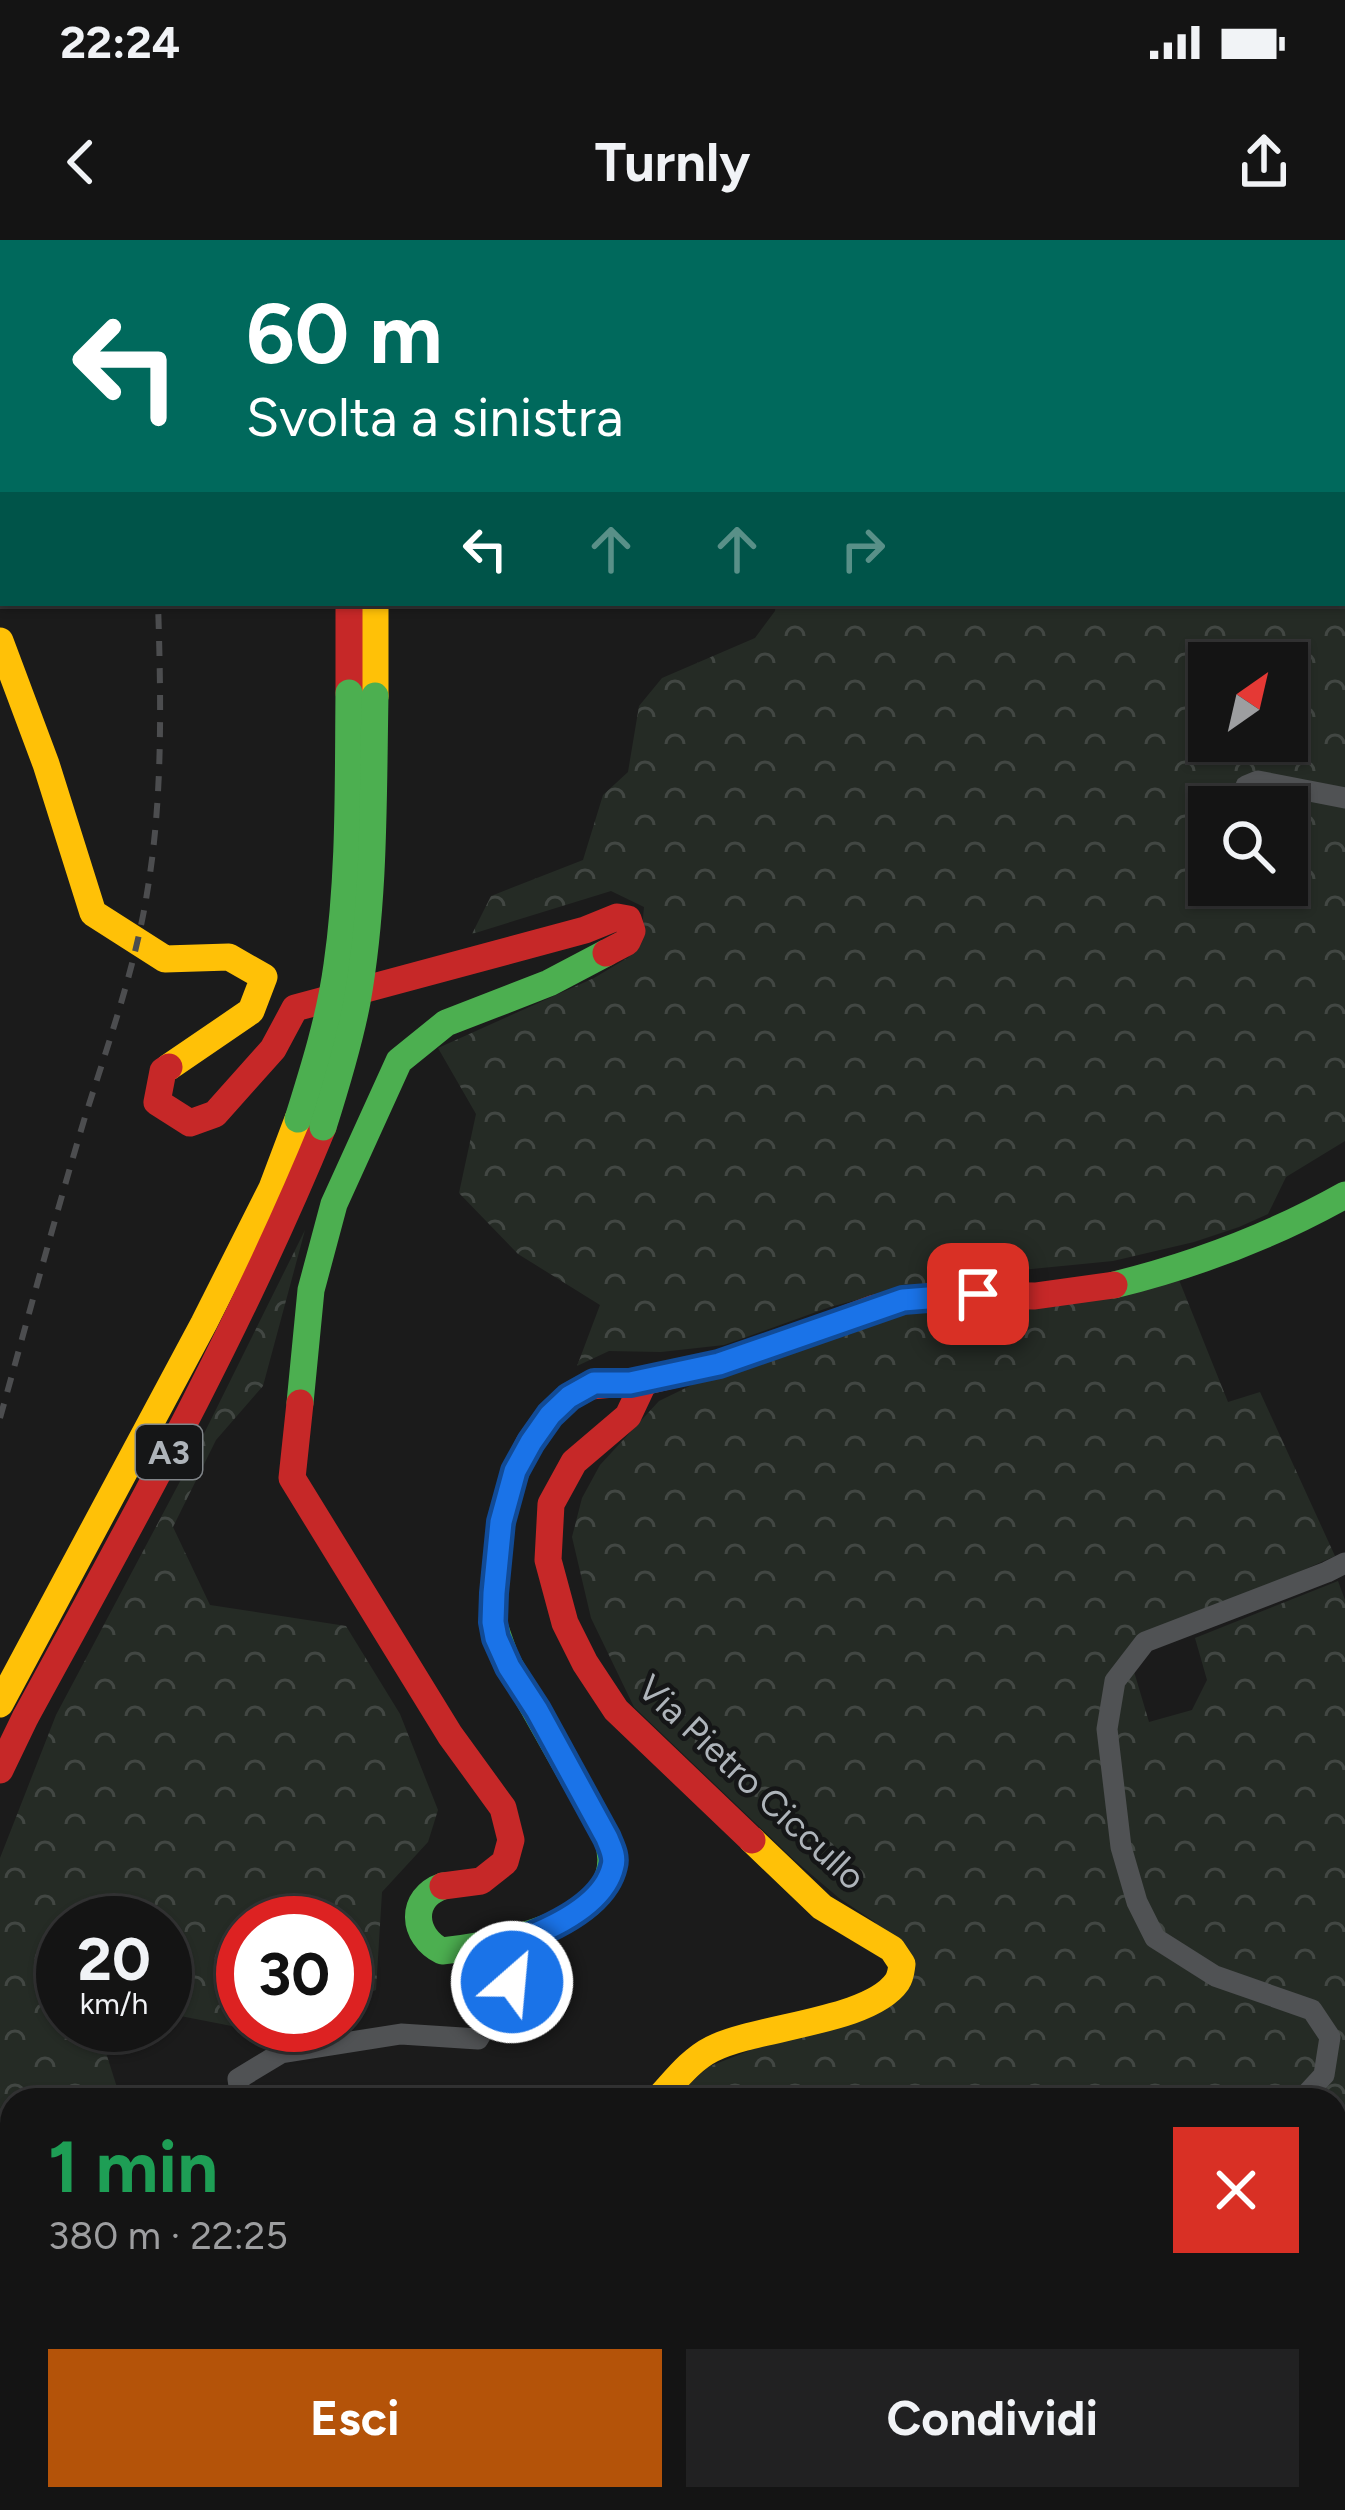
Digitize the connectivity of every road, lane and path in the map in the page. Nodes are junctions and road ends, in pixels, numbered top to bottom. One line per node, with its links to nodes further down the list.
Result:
1 (349, 606): 4 (main road, A3)
2 (375, 606): 4 (main road, A3)
3 (0, 641): 15 (main road)
4 (362, 694): 9 (main road, A3, bridge)
5 (1248, 786): 6 (street)
6 (1284, 786)
7 (1308, 791): 8 (street)
8 (1345, 798)
9 (311, 1123): 13 (main road, A3); 14 (main road, A3)
10 (1345, 1195): 11 (main road)
11 (645, 1380): 15 (main road); 17 (main road, Via Pietro Ciccullo)
12 (1345, 1563): 18 (street)
13 (0, 1704)
14 (0, 1770)
15 (528, 1937): 16 (street)
16 (240, 2088)
17 (668, 2088)
18 (1312, 2088)

